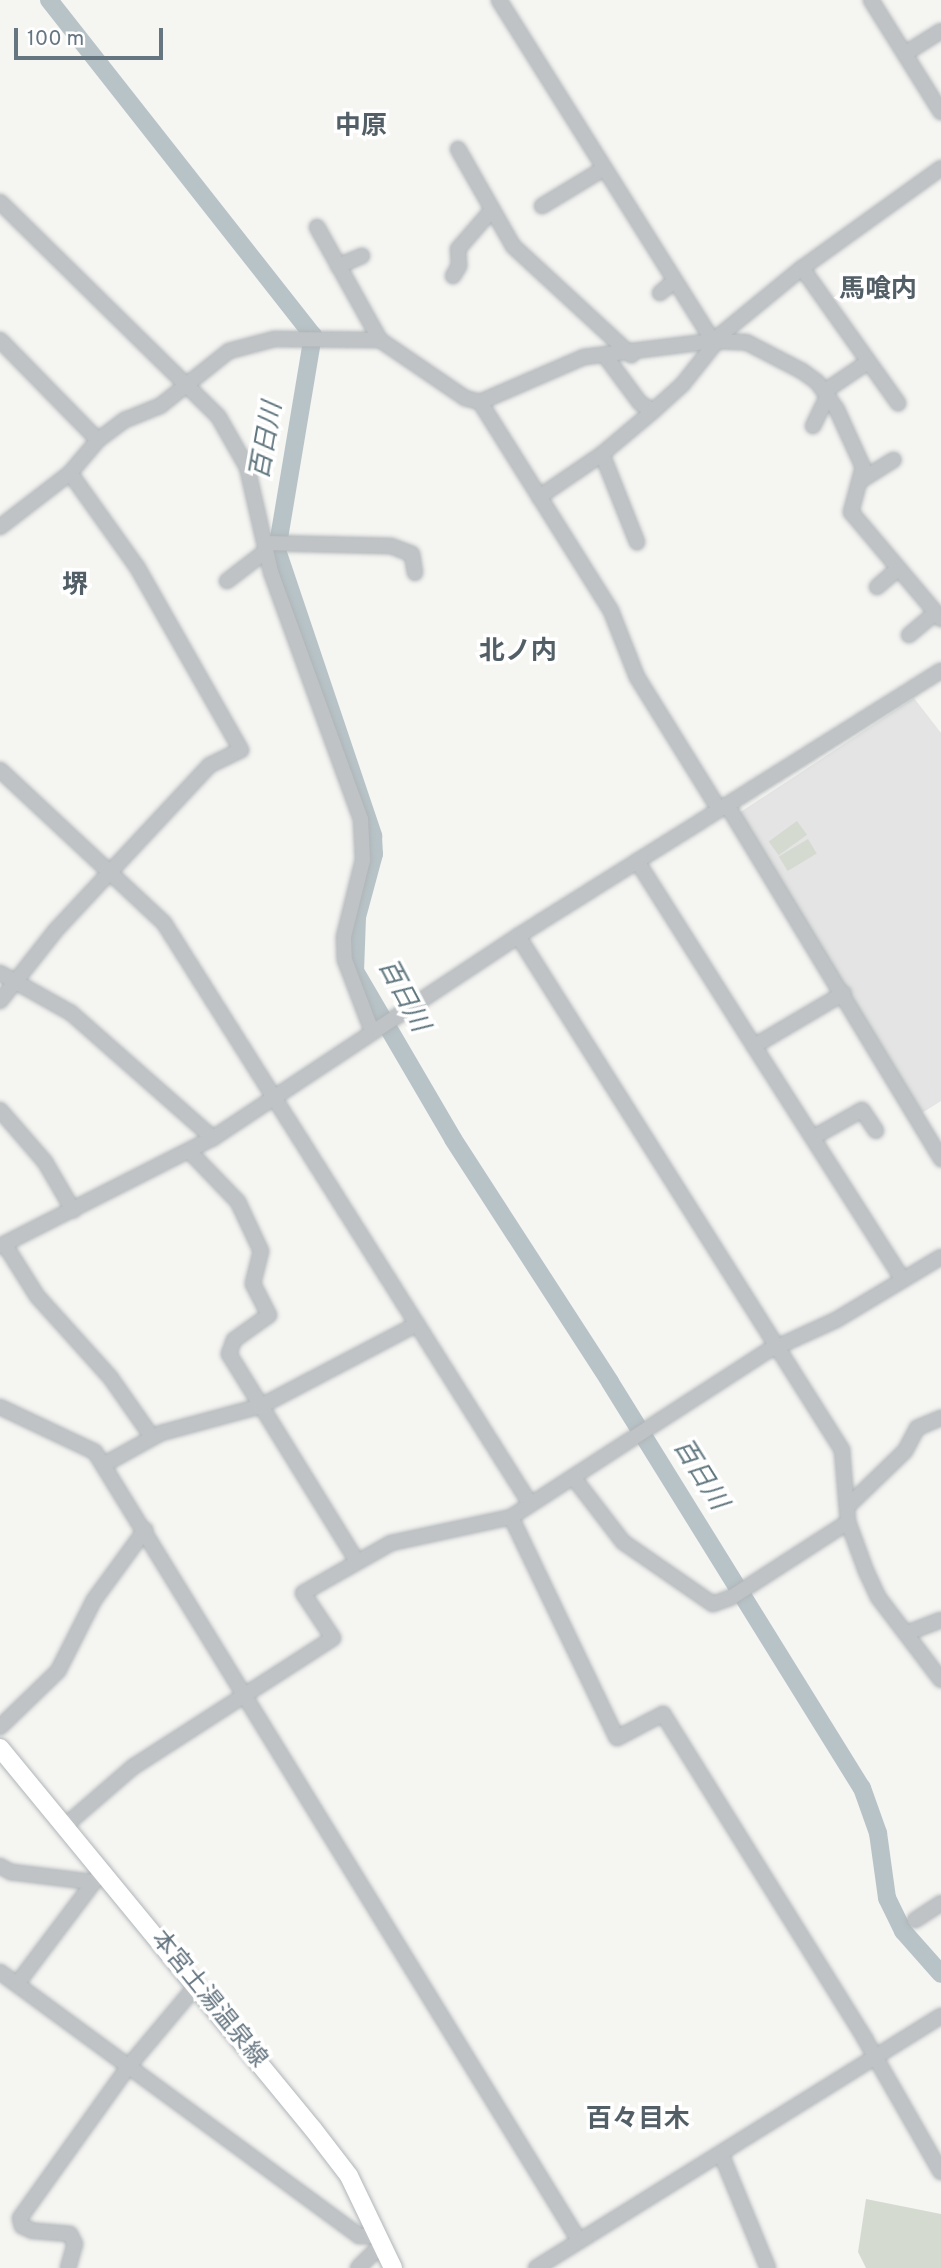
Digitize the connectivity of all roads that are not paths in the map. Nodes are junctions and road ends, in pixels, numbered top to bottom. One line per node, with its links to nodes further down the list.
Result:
1 (499, 0): 8 (street)
2 (871, 0): 4 (street)
3 (941, 31): 4 (street)
4 (906, 53): 5 (street)
5 (941, 112)
6 (458, 149): 11 (street)
7 (941, 168): 15 (street)
8 (603, 169): 10 (street); 17 (street)
9 (0, 202): 25 (street)
10 (542, 206)
11 (491, 211): 16 (street); 22 (street)
12 (317, 227): 14 (street)
13 (362, 256): 14 (street)
14 (338, 266): 20 (street)
15 (802, 268): 21 (street); 24 (street)
16 (453, 276)
17 (674, 282): 18 (street); 21 (street)
18 (660, 292)
19 (0, 340): 31 (street)
20 (380, 340): 25 (street); 27 (street)
21 (715, 341): 22 (street); 26 (street); 29 (street)
22 (631, 355): 23 (street)
23 (606, 357): 27 (street); 29 (street)
24 (868, 362): 26 (street); 28 (street)
25 (187, 387): 31 (street); 39 (street)
26 (827, 393): 30 (street); 35 (street)
27 (480, 402): 36 (street)
28 (898, 403)
29 (653, 411): 32 (street)
30 (813, 426)
31 (98, 440): 34 (street)
32 (602, 454): 36 (street); 38 (street)
33 (893, 460): 35 (street)
34 (70, 473): 37 (street); 50 (street)
35 (863, 479): 40 (street)
36 (540, 497): 48 (street)
37 (0, 527)
38 (637, 542)
39 (272, 545): 41 (street); 42 (street); 56 (street)
40 (898, 569): 43 (street); 44 (street)
41 (415, 573)
42 (227, 581)
43 (877, 587)
44 (938, 616): 45 (street)
45 (909, 635)
46 (941, 671): 48 (street)
47 (0, 770): 50 (street)
48 (723, 807): 49 (street); 54 (street)
49 (637, 861): 51 (street); 57 (street)
50 (111, 873): 53 (street); 58 (street)
51 (518, 936): 56 (street); 70 (street)
52 (0, 973): 53 (street)
53 (15, 981): 55 (street); 61 (street)
54 (844, 993): 57 (street); 64 (street)
55 (0, 1001)
56 (375, 1029): 58 (street)
57 (754, 1046): 62 (street)
58 (273, 1097): 61 (street); 69 (street)
59 (0, 1110): 65 (street)
60 (876, 1131): 62 (street)
61 (213, 1138): 63 (street)
62 (814, 1138): 68 (street)
63 (189, 1151): 65 (street); 71 (street)
64 (941, 1159)
65 (73, 1210): 66 (street)
66 (2, 1245): 74 (street)
67 (941, 1257): 68 (street)
68 (903, 1280): 70 (street)
69 (415, 1325): 71 (street); 77 (street)
70 (776, 1347): 76 (street); 78 (street)
71 (261, 1406): 74 (street); 82 (street)
72 (0, 1407): 75 (street)
73 (941, 1418): 78 (street)
74 (152, 1437): 75 (street)
75 (103, 1465): 81 (street)
76 (573, 1477): 77 (street); 80 (street)
77 (529, 1502): 79 (street)
78 (848, 1506): 80 (street)
79 (511, 1517): 82 (street); 98 (street)
80 (848, 1522): 84 (street)
81 (145, 1530): 86 (street); 87 (street)
82 (356, 1560): 86 (street)
83 (941, 1620): 84 (street)
84 (907, 1633): 85 (street)
85 (941, 1680)
86 (244, 1696): 89 (street); 102 (street)
87 (0, 1727)
88 (0, 1748): 89 (main road, 本宮土湯温泉線)
89 (65, 1825): 91 (main road, 本宮土湯温泉線)
90 (0, 1866): 91 (street)
91 (97, 1876): 95 (street); 96 (main road, 本宮土湯温泉線)
92 (941, 1903): 93 (street)
93 (915, 1920)
94 (0, 1972): 95 (street)
95 (16, 1984): 99 (street)
96 (196, 1986): 99 (street); 103 (main road, 本宮土湯温泉線)
97 (941, 2016): 98 (street)
98 (874, 2058): 100 (street); 101 (street)
99 (128, 2067): 103 (street); 104 (street)
100 (721, 2154): 102 (street); 108 (street)
101 (941, 2172)
102 (578, 2239): 107 (street)
103 (380, 2240): 105 (street); 106 (main road, 本宮土湯温泉線)
104 (68, 2268)
105 (358, 2268)
106 (393, 2268)
107 (536, 2268)
108 (768, 2268)

